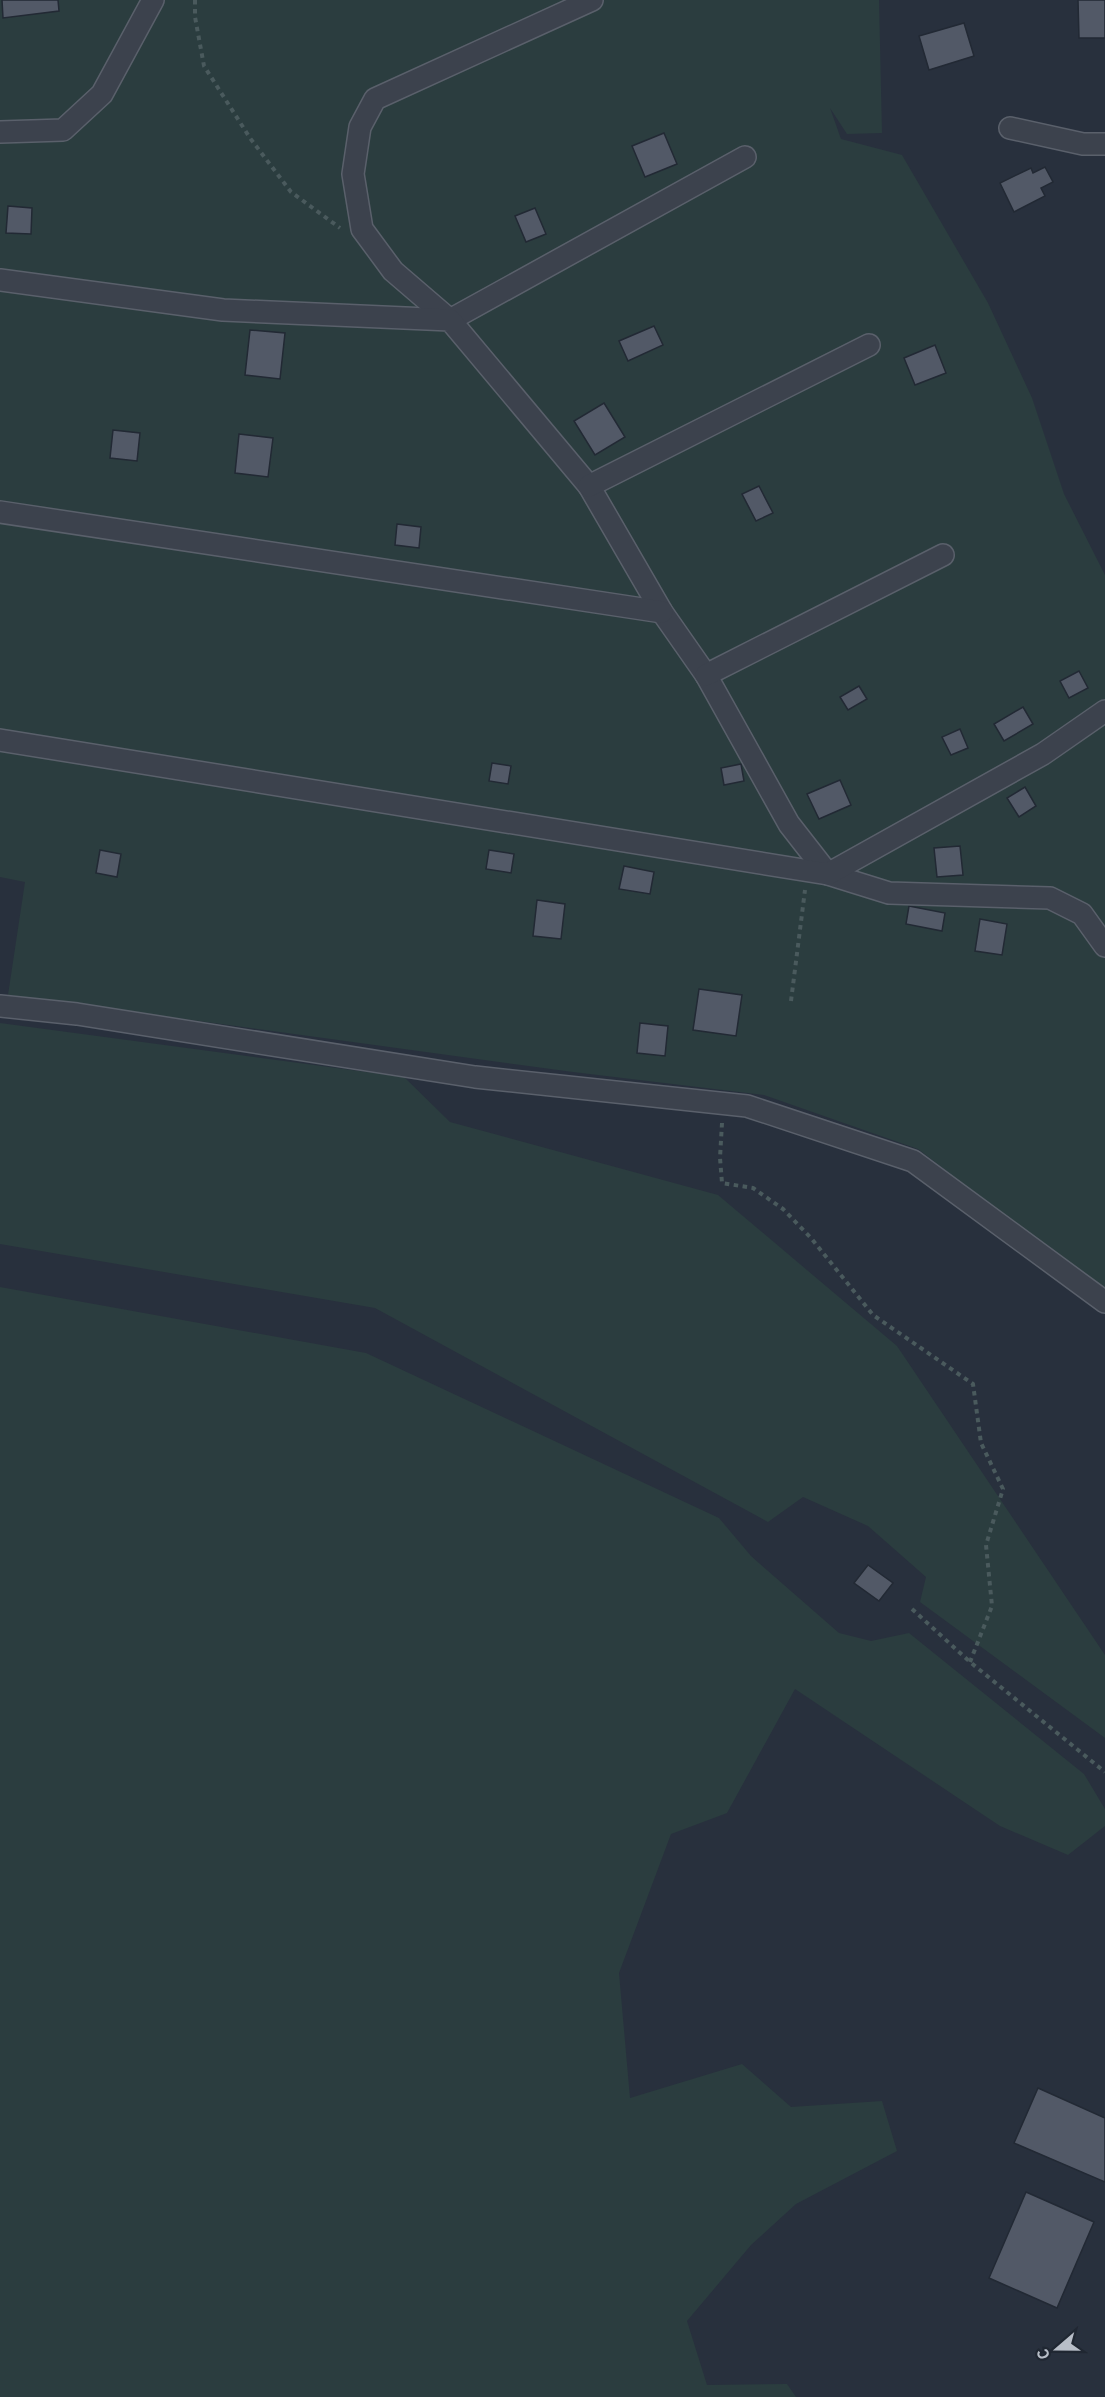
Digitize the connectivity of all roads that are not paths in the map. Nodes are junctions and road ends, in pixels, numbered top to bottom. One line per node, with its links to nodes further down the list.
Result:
1 (153, 0): 4 (street)
2 (592, 0): 8 (street)
3 (1010, 128): 5 (street)
4 (0, 132)
5 (1105, 144)
6 (745, 157): 8 (street)
7 (0, 280): 8 (street)
8 (450, 320): 10 (street)
9 (869, 345): 10 (street)
10 (589, 486): 13 (street)
11 (0, 512): 13 (street)
12 (943, 555): 14 (street)
13 (662, 612): 14 (street)
14 (706, 675): 17 (street)
15 (1105, 711): 17 (street)
16 (0, 740): 17 (street)
17 (818, 873): 18 (street)
18 (1105, 946)
19 (0, 1006): 20 (street)
20 (1105, 1302)

